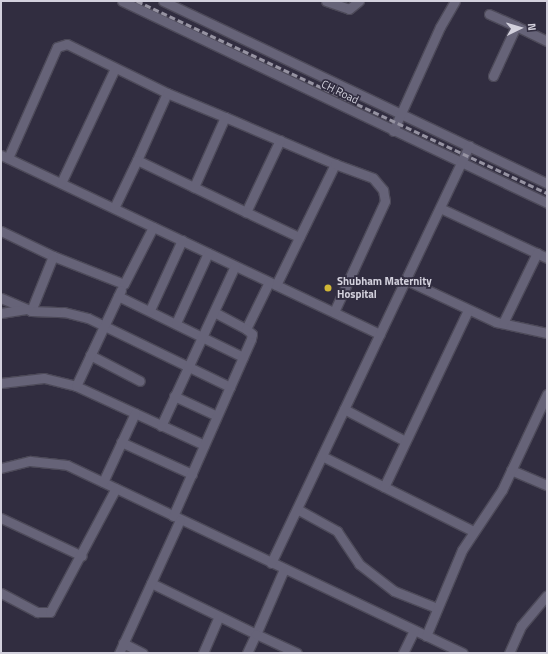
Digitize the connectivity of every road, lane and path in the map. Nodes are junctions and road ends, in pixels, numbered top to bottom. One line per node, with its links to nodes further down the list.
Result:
1 (122, 1): 14 (street, CH Road)
2 (163, 1): 12 (street, CH Road)
3 (326, 1): 4 (street)
4 (359, 1)
5 (455, 1): 12 (street)
6 (489, 14): 7 (street)
7 (516, 26): 8 (street); 10 (street)
8 (547, 41)
9 (115, 68): 11 (street); 17 (street); 21 (street)
10 (493, 76)
11 (167, 93): 13 (street); 18 (street)
12 (400, 114): 14 (street); 16 (street, CH Road)
13 (225, 117): 15 (street); 23 (street)
14 (393, 131): 19 (street, CH Road)
15 (280, 140): 20 (street); 27 (street)
16 (469, 146): 19 (street); 22 (street, CH Road)
17 (4, 156): 21 (street)
18 (137, 160): 23 (street); 25 (street)
19 (462, 163): 24 (street, CH Road); 26 (street)
20 (334, 164): 30 (street); 46 (street)
21 (61, 183): 25 (street)
22 (547, 183)
23 (194, 187): 27 (street)
24 (547, 203)
25 (114, 208): 28 (street)
26 (440, 208): 33 (street); 37 (street)
27 (246, 212): 30 (street)
28 (153, 227): 31 (street); 39 (street)
29 (1, 230): 34 (street)
30 (299, 237): 38 (street)
31 (182, 240): 32 (street); 43 (street)
32 (208, 253): 36 (street); 48 (street)
33 (537, 254): 35 (street); 49 (street)
34 (53, 256): 39 (street); 42 (street)
35 (547, 258)
36 (235, 266): 38 (street); 45 (street)
37 (406, 280): 44 (street); 53 (street)
38 (272, 283): 46 (street); 51 (street)
39 (124, 284): 40 (street)
40 (118, 296): 43 (street); 50 (street)
41 (1, 298): 42 (street)
42 (28, 310): 47 (street); 50 (street)
43 (150, 310): 48 (street)
44 (468, 310): 49 (street); 68 (street)
45 (214, 312): 51 (street); 54 (street)
46 (334, 312): 53 (street)
47 (1, 313)
48 (176, 323): 54 (street)
49 (503, 324): 52 (street)
50 (104, 326): 55 (street); 57 (street)
51 (246, 329): 56 (street)
52 (547, 333)
53 (380, 334): 64 (street)
54 (202, 338): 56 (street); 57 (street)
55 (90, 355): 58 (street); 60 (street)
56 (243, 357): 61 (street)
57 (188, 366): 61 (street); 63 (street)
58 (140, 381)
59 (1, 383): 60 (street)
60 (76, 386): 65 (street)
61 (230, 387): 66 (street)
62 (547, 394): 73 (street)
63 (174, 396): 66 (street); 67 (street)
64 (344, 409): 68 (street); 71 (street)
65 (135, 413): 67 (street); 69 (street)
66 (217, 416): 70 (street)
67 (161, 426): 70 (street)
68 (405, 441): 77 (street)
69 (121, 442): 74 (street); 75 (street)
70 (204, 445): 74 (street)
71 (322, 456): 77 (street); 79 (street)
72 (1, 468): 75 (street)
73 (511, 470): 76 (street); 82 (street)
74 (192, 474): 81 (street)
75 (103, 482): 78 (street)
76 (547, 484)
77 (384, 487): 82 (street)
78 (116, 488): 81 (street); 83 (street)
79 (297, 509): 84 (street); 89 (street)
80 (1, 518): 83 (street)
81 (177, 518): 84 (street); 86 (street)
82 (473, 531): 89 (street)
83 (82, 556): 87 (street)
84 (271, 563): 85 (street)
85 (284, 569): 91 (street); 92 (street)
86 (151, 583): 90 (street); 94 (street)
87 (1, 593)
88 (547, 595): 102 (street)
89 (437, 608): 93 (street)
90 (219, 616): 92 (street); 97 (street)
91 (414, 630): 93 (street); 100 (street)
92 (256, 634): 98 (street); 99 (street)
93 (426, 636): 101 (street)
94 (123, 643): 95 (street); 96 (street)
95 (119, 653)
96 (143, 653)
97 (203, 653)
98 (247, 653)
99 (297, 653)
100 (403, 653)
101 (463, 653)
102 (509, 653)

